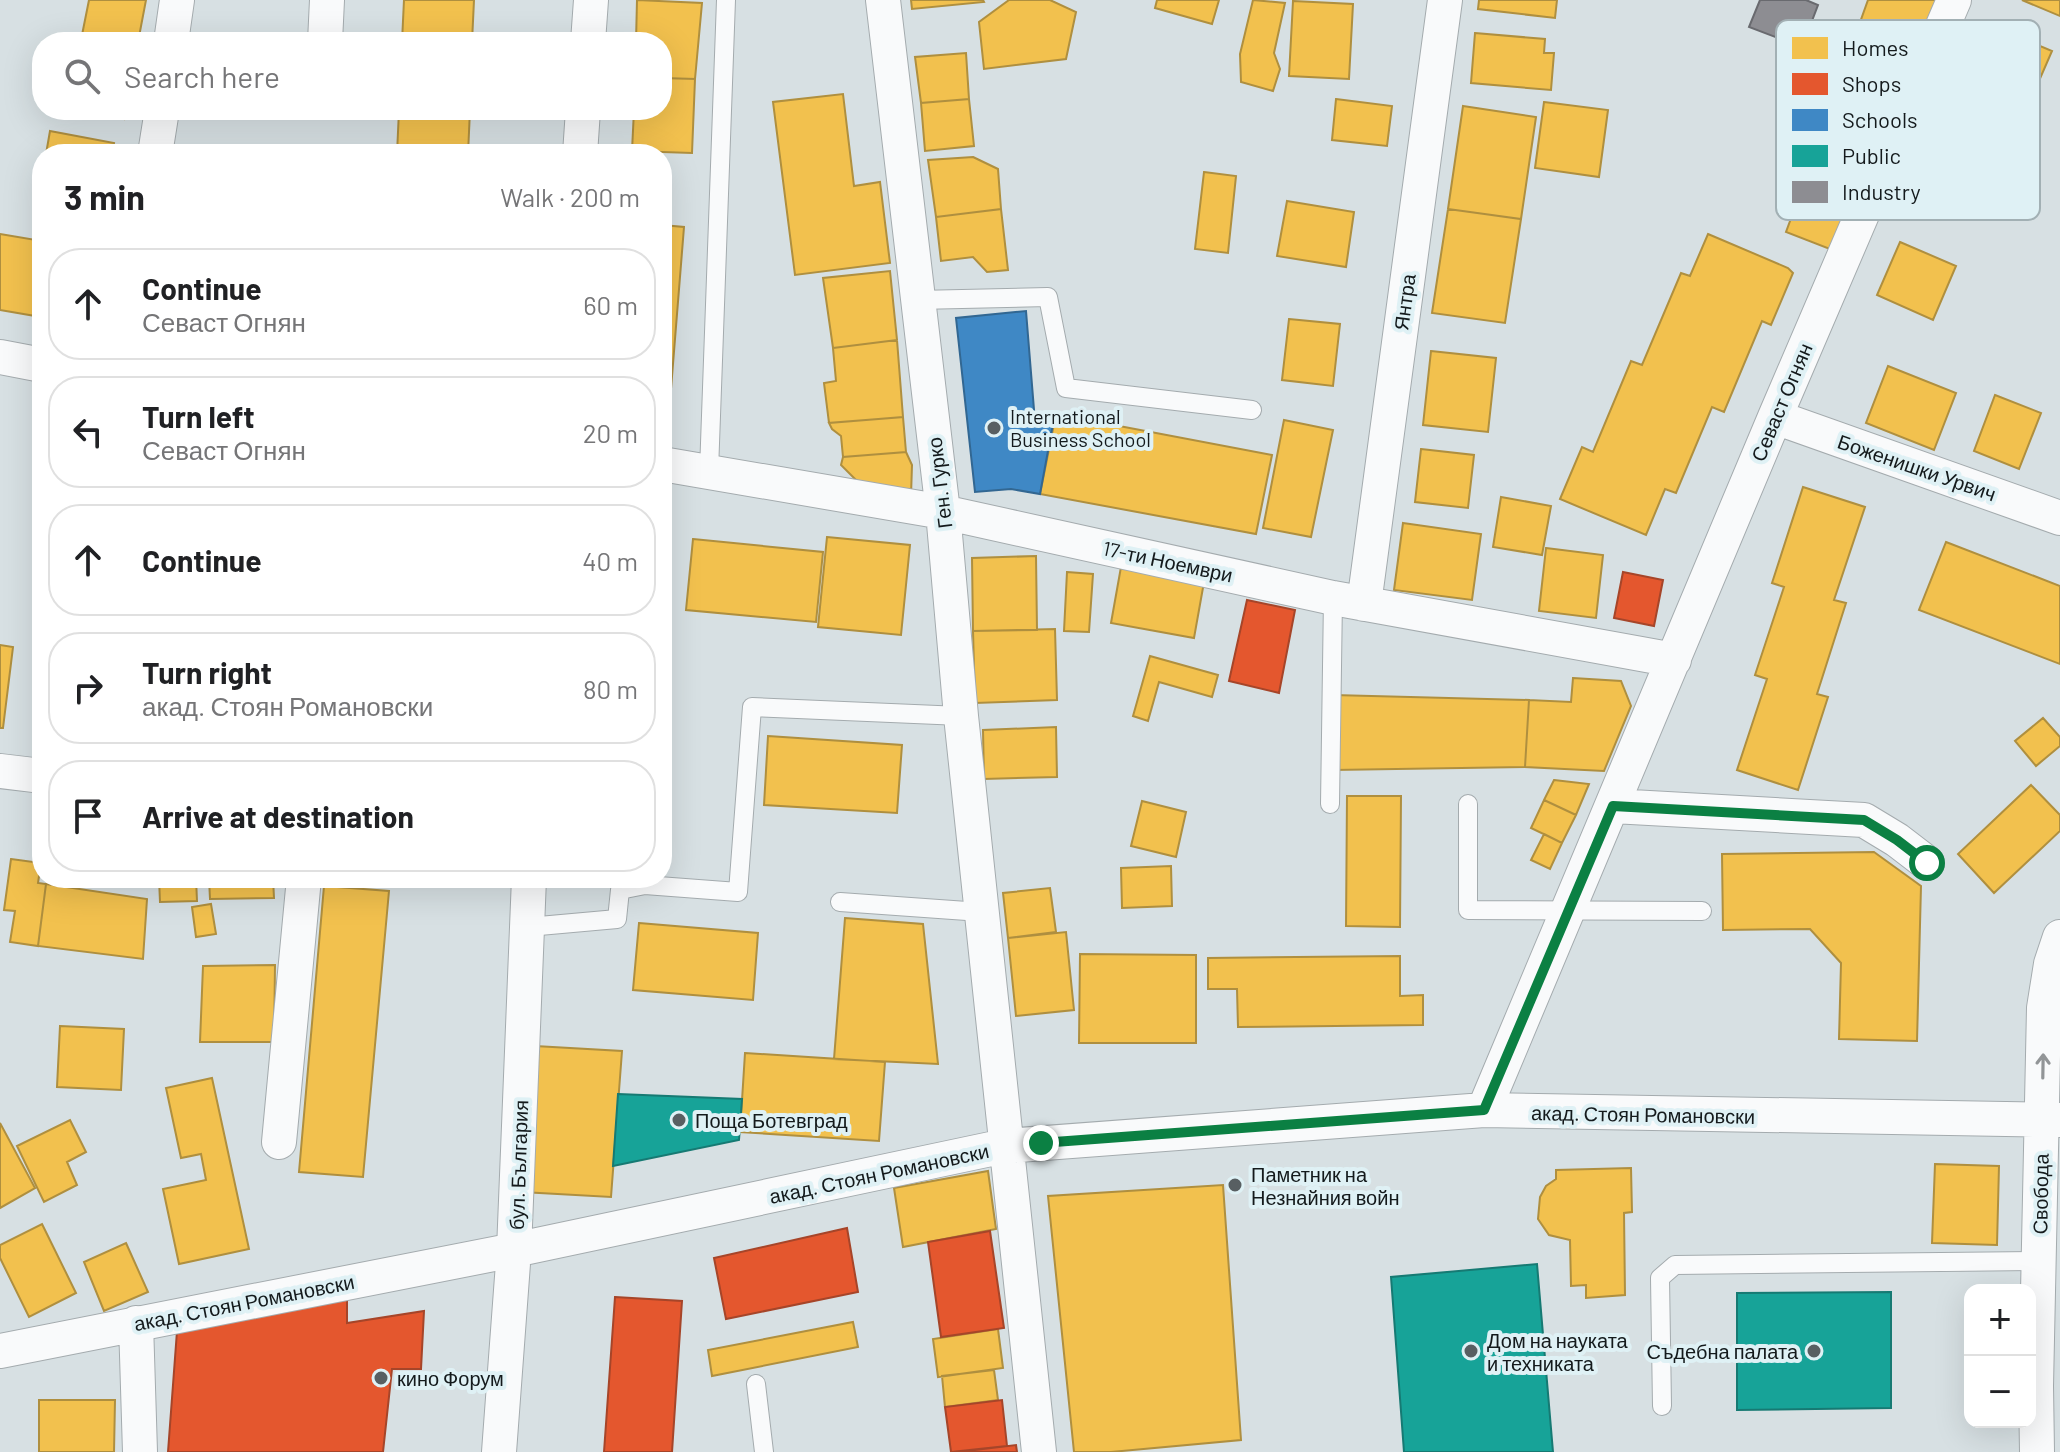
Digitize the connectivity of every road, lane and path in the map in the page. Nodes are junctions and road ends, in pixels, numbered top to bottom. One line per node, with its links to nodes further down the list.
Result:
1 (177, 0): 9 (street)
2 (327, 0): 10 (street)
3 (591, 0): 11 (street)
4 (726, 0): 23 (lane)
5 (883, 0): 17 (street, Ген. Гурко)
6 (1445, 0): 26 (street, Янтра)
7 (1954, 0): 8 (street, Севаст Огнян)
8 (1945, 20)
9 (172, 32)
10 (325, 32)
11 (589, 32)
12 (160, 120): 14 (street)
13 (582, 120): 15 (street)
14 (157, 144)
15 (581, 144)
16 (1860, 220): 21 (street, Севаст Огнян)
17 (917, 300): 20 (lane); 24 (street, Ген. Гурко)
18 (0, 357): 19 (street)
19 (32, 363)
20 (1252, 410)
21 (1775, 417): 25 (street, Боженишки Урвич); 27 (street, Севаст Огнян)
22 (672, 465): 23 (street, 17-ти Ноември)
23 (709, 471): 24 (street, 17-ти Ноември)
24 (943, 512): 26 (street, 17-ти Ноември); 28 (street, Ген. Гурко)
25 (2060, 518)
26 (1348, 601): 27 (street, 17-ти Ноември); 31 (lane)
27 (1674, 660): 33 (street, Севаст Огнян)
28 (961, 716): 35 (lane); 42 (street, Ген. Гурко)
29 (0, 771): 30 (street)
30 (32, 775)
31 (1330, 804)
32 (1468, 804): 40 (lane)
33 (1613, 806): 34 (street); 40 (street, Севаст Огнян)
34 (1927, 863)
35 (672, 887)
36 (303, 888): 47 (street)
37 (529, 888): 43 (street, бул. България)
38 (630, 888): 43 (lane)
39 (840, 902): 42 (lane)
40 (1570, 910): 41 (lane); 45 (street, Севаст Огнян)
41 (1702, 911)
42 (981, 912): 48 (street, Ген. Гурко)
43 (528, 927): 49 (street, бул. България)
44 (2060, 937): 46 (street, Свобода, one-way to 44)
45 (1484, 1110): 46 (street, акад. Стоян Романовски); 48 (street, акад. Стоян Романовски)
46 (2051, 1120): 50 (street, Свобода)
47 (279, 1142)
48 (1005, 1146): 49 (street, акад. Стоян Романовски); 59 (street, Ген. Гурко)
49 (514, 1250): 51 (street, акад. Стоян Романовски); 57 (street, бул. България)
50 (2039, 1261): 54 (street, Свобода); 55 (lane)
51 (136, 1323): 52 (street, акад. Стоян Романовски); 56 (street)
52 (4, 1342)
53 (756, 1384): 58 (lane)
54 (2048, 1386): 60 (street, Свобода)
55 (1662, 1406)
56 (140, 1452)
57 (499, 1452)
58 (764, 1452)
59 (1039, 1452)
60 (2037, 1452)

